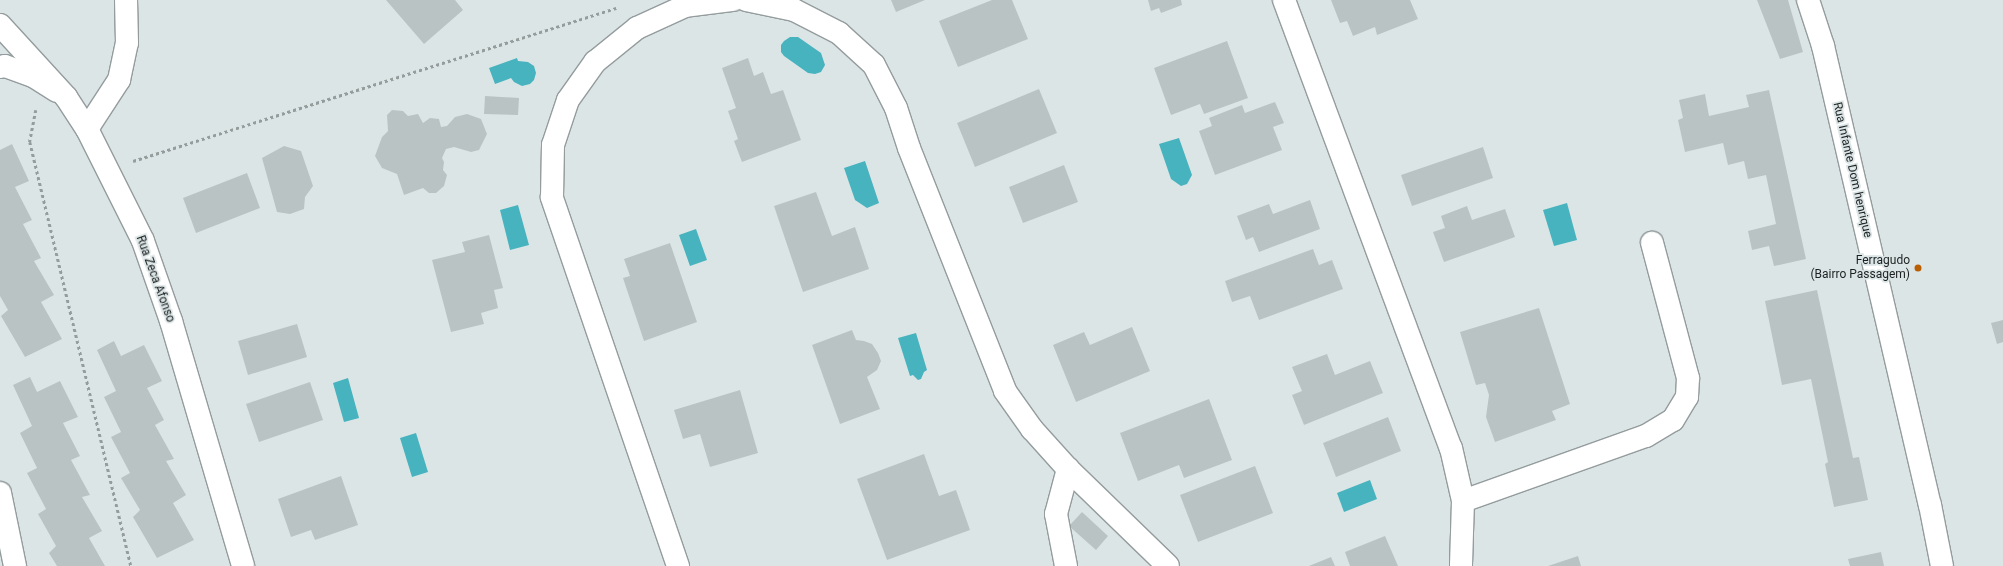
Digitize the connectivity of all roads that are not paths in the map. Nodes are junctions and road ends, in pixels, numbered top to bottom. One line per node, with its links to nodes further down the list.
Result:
1 (126, 0): 9 (street)
2 (733, 0): 17 (street)
3 (746, 0): 11 (street)
4 (1284, 0): 13 (street)
5 (1808, 0): 14 (street, Rua Infante Dom henrique)
6 (0, 25): 8 (street, Rua Zeca Afonso)
7 (0, 67): 8 (street)
8 (66, 97): 9 (street, Rua Zeca Afonso)
9 (87, 130): 16 (street, Rua Zeca Afonso)
10 (1652, 243): 13 (street)
11 (1068, 469): 18 (street); 19 (street)
12 (0, 493): 15 (street)
13 (1463, 501): 20 (street)
14 (1930, 505): 21 (street); 22 (street)
15 (15, 566)
16 (243, 566)
17 (678, 566)
18 (1066, 566)
19 (1168, 566)
20 (1461, 566)
21 (1942, 566)
22 (1951, 566)

